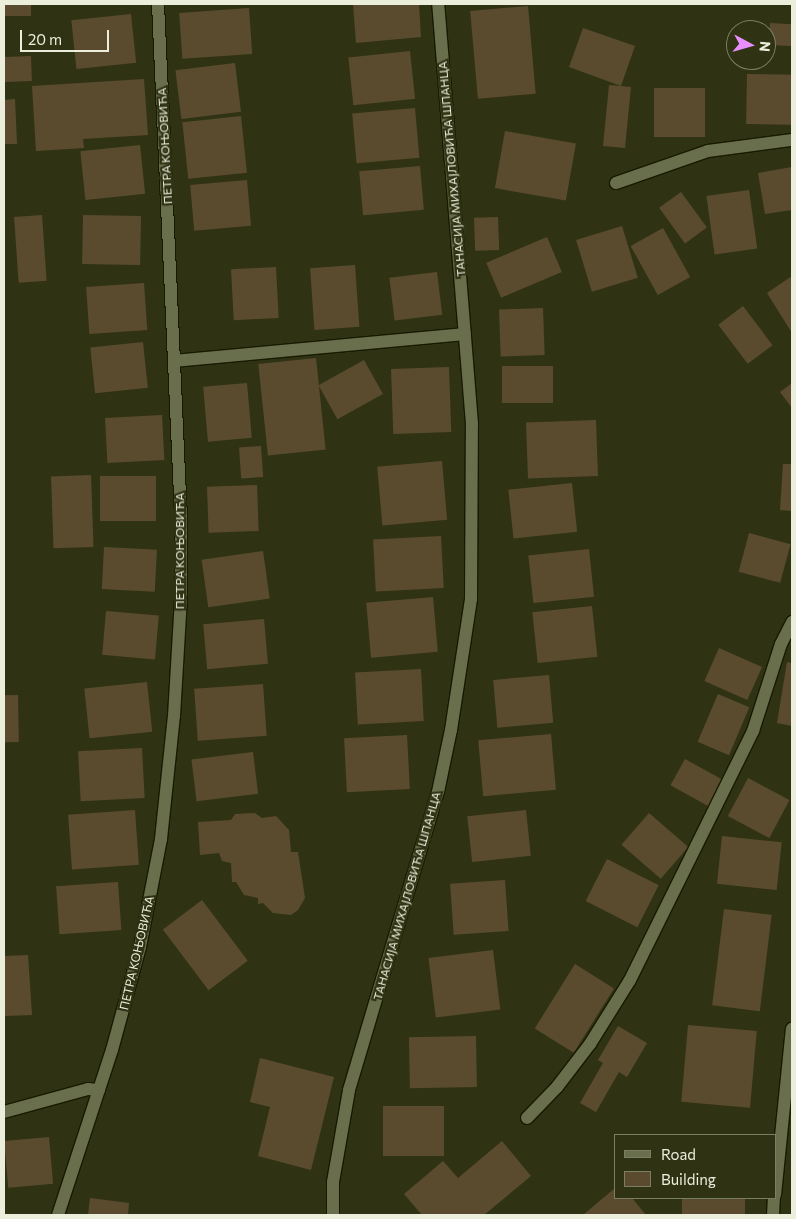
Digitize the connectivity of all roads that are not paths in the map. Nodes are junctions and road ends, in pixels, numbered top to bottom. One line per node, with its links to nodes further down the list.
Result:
1 (158, 4): 6 (street, ПЕТРА КОЊОВИЋА)
2 (438, 4): 5 (street, ТАНАСИЈА МИХАЈЛОВИЋА ШПАНЦА)
3 (792, 140): 4 (street)
4 (616, 183)
5 (465, 334): 6 (street); 15 (street, ТАНАСИЈА МИХАЈЛОВИЋА ШПАНЦА)
6 (174, 361): 9 (street, ПЕТРА КОЊОВИЋА)
7 (792, 622): 11 (street)
8 (792, 1028): 12 (street)
9 (99, 1090): 10 (street); 14 (street, ПЕТРА КОЊОВИЋА)
10 (4, 1112)
11 (527, 1118)
12 (776, 1186)
13 (775, 1199): 16 (street)
14 (58, 1215)
15 (333, 1215)
16 (773, 1215)

